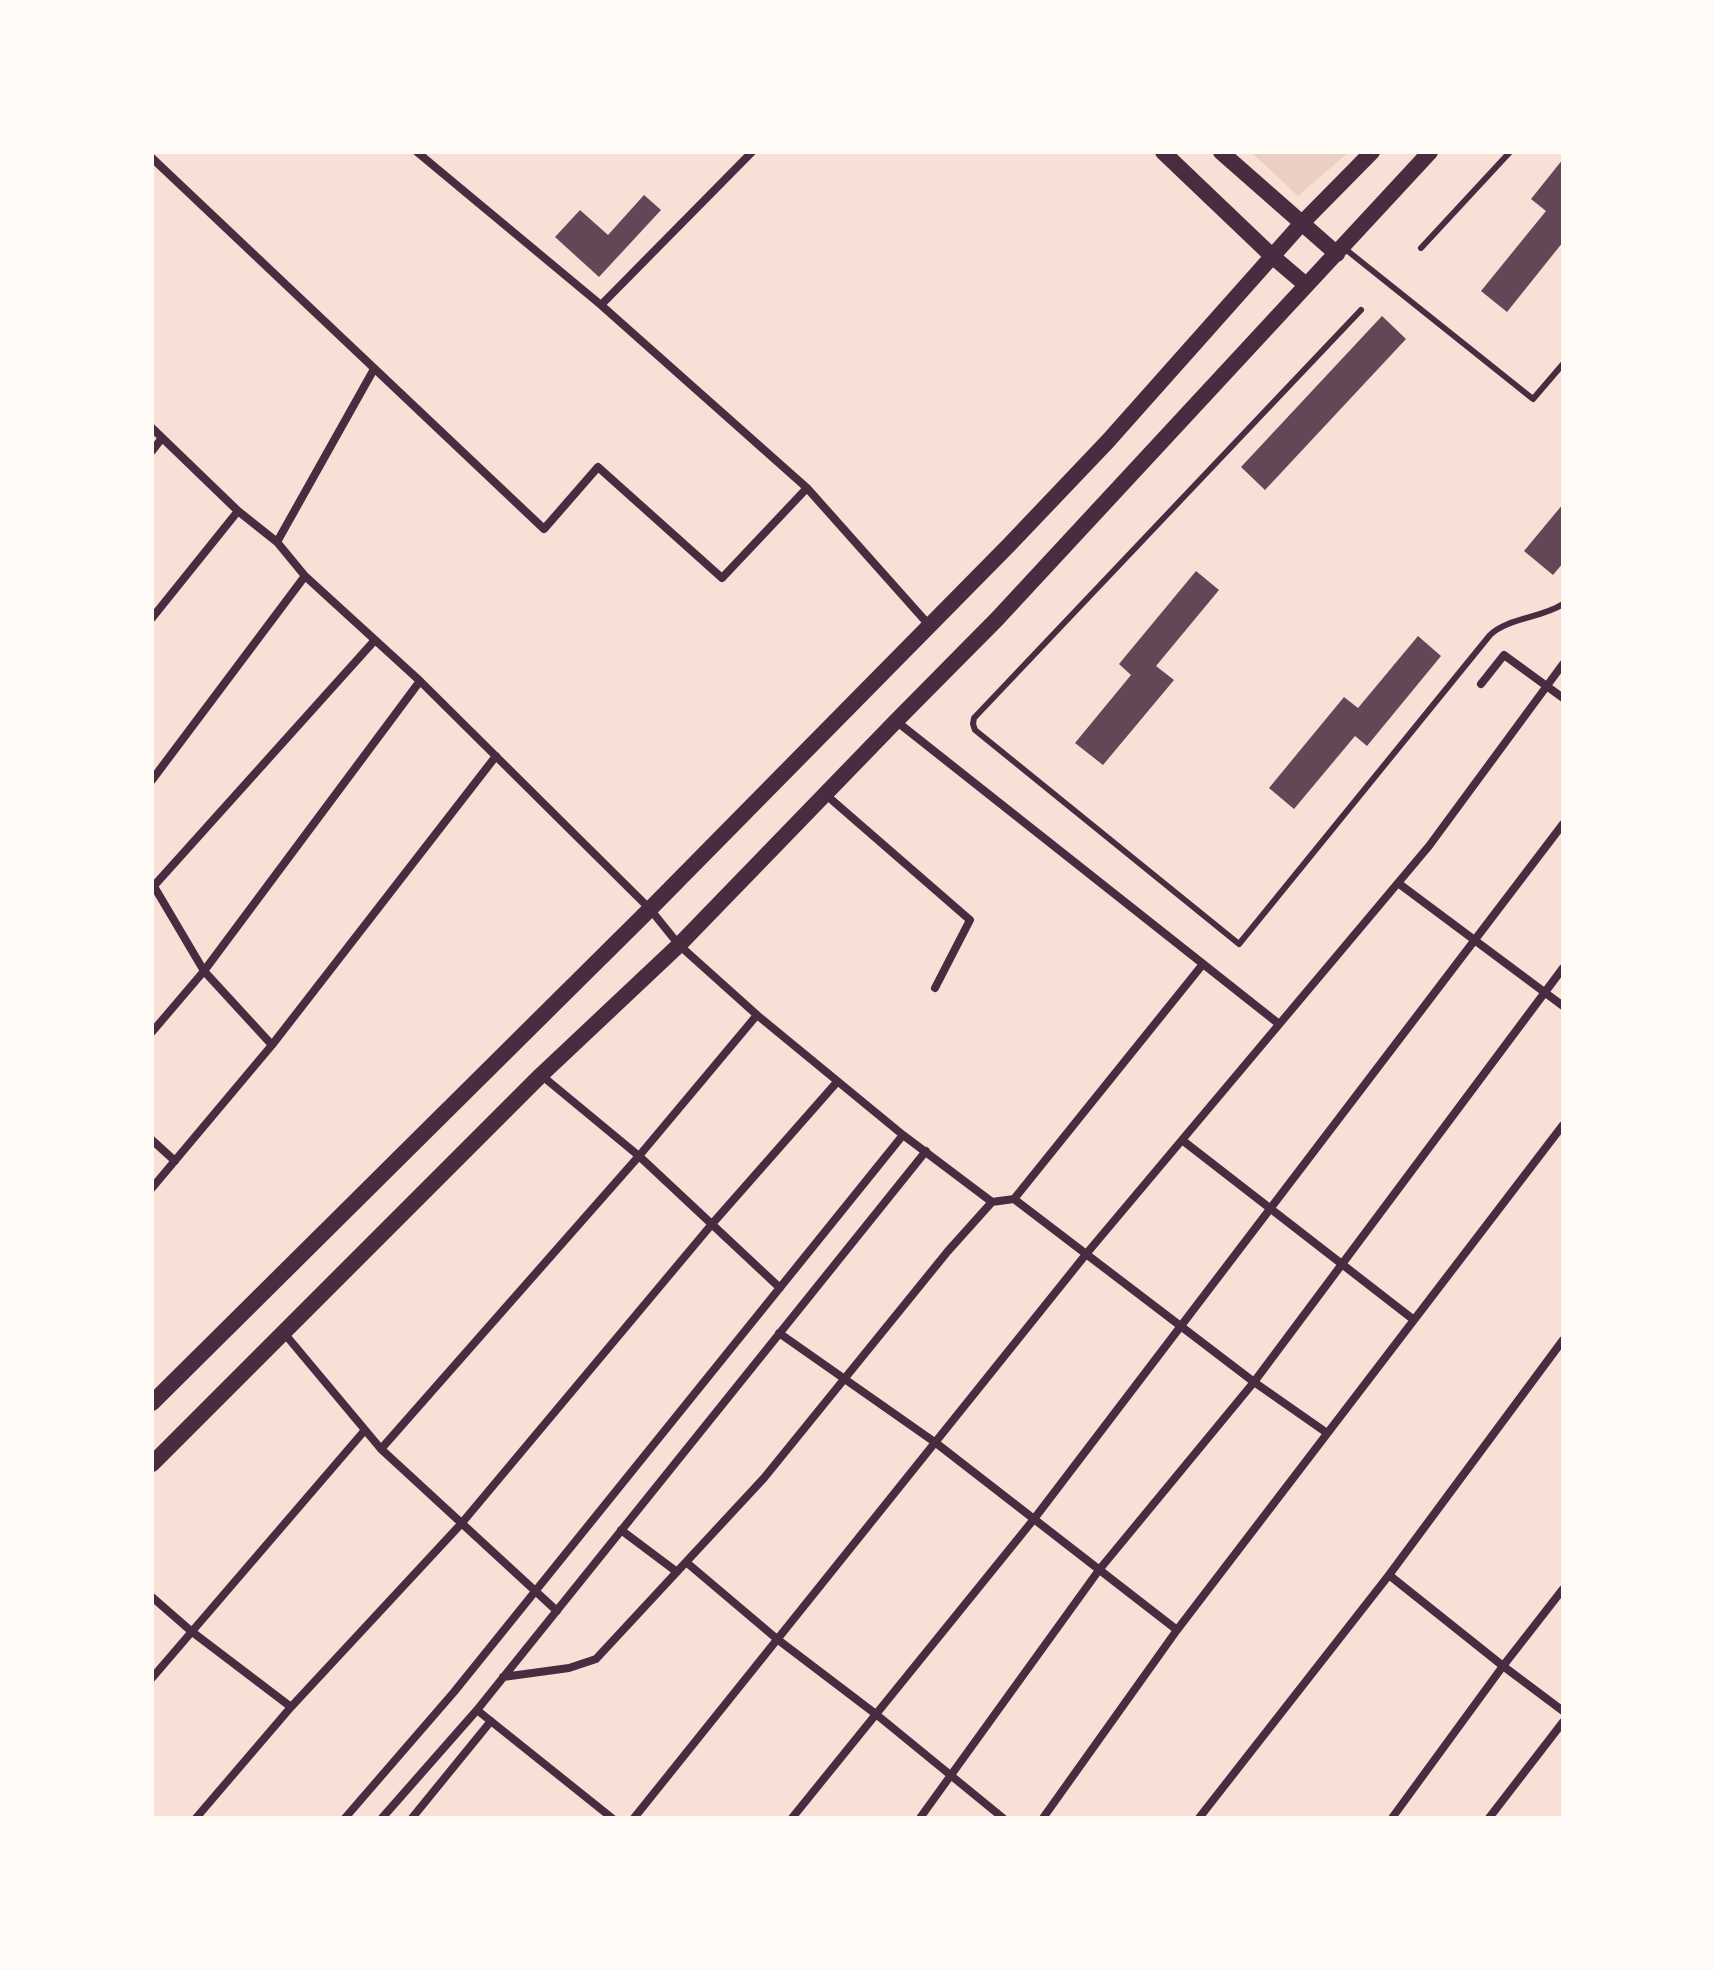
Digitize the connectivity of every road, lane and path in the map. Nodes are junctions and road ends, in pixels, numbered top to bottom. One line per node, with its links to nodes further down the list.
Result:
1 (417, 152): 14 (street)
2 (752, 152): 14 (street)
3 (1163, 152): 12 (main road)
4 (1221, 152): 9 (main road)
5 (1372, 152): 9 (main road)
6 (1430, 152): 11 (main road)
7 (1510, 152): 10 (lane)
8 (152, 158): 17 (street)
9 (1301, 224): 11 (main road); 12 (main road)
10 (1421, 248)
11 (1340, 250): 13 (main road); 16 (lane)
12 (1272, 256): 13 (main road); 27 (main road)
13 (1306, 285): 34 (main road)
14 (601, 305): 21 (street)
15 (1361, 310): 25 (lane)
16 (1563, 364)
17 (374, 369): 21 (street); 23 (street)
18 (152, 428): 19 (street)
19 (162, 438): 20 (street); 22 (street)
20 (152, 451)
21 (807, 488): 27 (street)
22 (238, 511): 23 (street); 26 (street)
23 (277, 542): 24 (street)
24 (305, 576): 28 (street); 36 (street)
25 (1563, 604)
26 (152, 618)
27 (930, 626): 41 (main road)
28 (375, 640): 30 (street); 40 (street)
29 (1563, 664): 32 (street)
30 (420, 681): 35 (street); 46 (street)
31 (1481, 684): 32 (street)
32 (1547, 686): 33 (street); 39 (street)
33 (1563, 698)
34 (896, 721): 37 (main road); 44 (street)
35 (496, 756): 41 (street); 53 (street)
36 (152, 780)
37 (825, 794): 43 (main road); 47 (street)
38 (1563, 824): 42 (street)
39 (1398, 883): 42 (street); 51 (street)
40 (153, 886): 46 (street)
41 (650, 909): 43 (street); 78 (main road)
42 (1474, 940): 48 (street); 66 (street)
43 (679, 945): 50 (street); 54 (main road)
44 (1203, 964): 51 (street); 64 (street)
45 (1563, 968): 48 (street)
46 (204, 971): 52 (street); 53 (street)
47 (935, 988)
48 (1545, 993): 49 (street); 69 (street)
49 (1563, 1006)
50 (757, 1015): 55 (street); 61 (street)
51 (1279, 1024): 59 (street)
52 (152, 1032)
53 (272, 1045): 62 (street)
54 (541, 1075): 61 (street); 73 (main road)
55 (837, 1082): 57 (street); 67 (street)
56 (1563, 1125): 71 (street)
57 (903, 1135): 60 (street); 70 (street)
58 (152, 1140): 62 (street)
59 (1182, 1140): 66 (street); 68 (street)
60 (926, 1151): 65 (street); 74 (street)
61 (639, 1156): 67 (street); 82 (street)
62 (175, 1161): 63 (street)
63 (152, 1188)
64 (1014, 1199): 65 (street); 68 (street)
65 (992, 1202): 76 (street)
66 (1271, 1209): 69 (street); 72 (street)
67 (712, 1224): 70 (street); 85 (street)
68 (1087, 1253): 72 (street); 81 (street)
69 (1343, 1265): 71 (street); 77 (street)
70 (780, 1288): 92 (street)
71 (1414, 1320): 80 (street)
72 (1181, 1327): 77 (street); 84 (street)
73 (283, 1333): 79 (street); 83 (main road)
74 (779, 1333): 76 (street); 86 (street)
75 (1563, 1340): 90 (street)
76 (844, 1379): 81 (street); 87 (street)
77 (1254, 1382): 80 (street); 88 (street)
78 (152, 1403)
79 (365, 1430): 82 (street); 96 (street)
80 (1327, 1433): 95 (street)
81 (936, 1443): 84 (street); 97 (street)
82 (381, 1449): 85 (street)
83 (152, 1464)
84 (1034, 1519): 88 (street); 104 (street)
85 (461, 1524): 92 (street); 101 (street)
86 (621, 1530): 89 (street); 94 (street)
87 (686, 1562): 89 (street); 97 (street)
88 (1099, 1570): 95 (street); 107 (street)
89 (677, 1572): 99 (street)
90 (1389, 1575): 98 (street); 118 (street)
91 (1563, 1589): 98 (street)
92 (535, 1591): 94 (street); 109 (street)
93 (152, 1597): 96 (street)
94 (557, 1611): 99 (street)
95 (1177, 1630): 117 (street)
96 (191, 1631): 100 (street); 101 (street)
97 (777, 1639): 104 (street); 113 (street)
98 (1503, 1666): 103 (street); 119 (street)
99 (503, 1677): 102 (street)
100 (152, 1678)
101 (291, 1707): 108 (street)
102 (477, 1710): 105 (street); 110 (street)
103 (1563, 1711)
104 (877, 1715): 107 (street); 114 (street)
105 (491, 1721): 111 (street); 112 (street)
106 (1563, 1722): 120 (street)
107 (952, 1776): 115 (street); 116 (street)
108 (196, 1818)
109 (345, 1818)
110 (382, 1818)
111 (412, 1818)
112 (612, 1818)
113 (634, 1818)
114 (792, 1818)
115 (920, 1818)
116 (1003, 1818)
117 (1043, 1818)
118 (1199, 1818)
119 (1392, 1818)
120 (1489, 1818)

